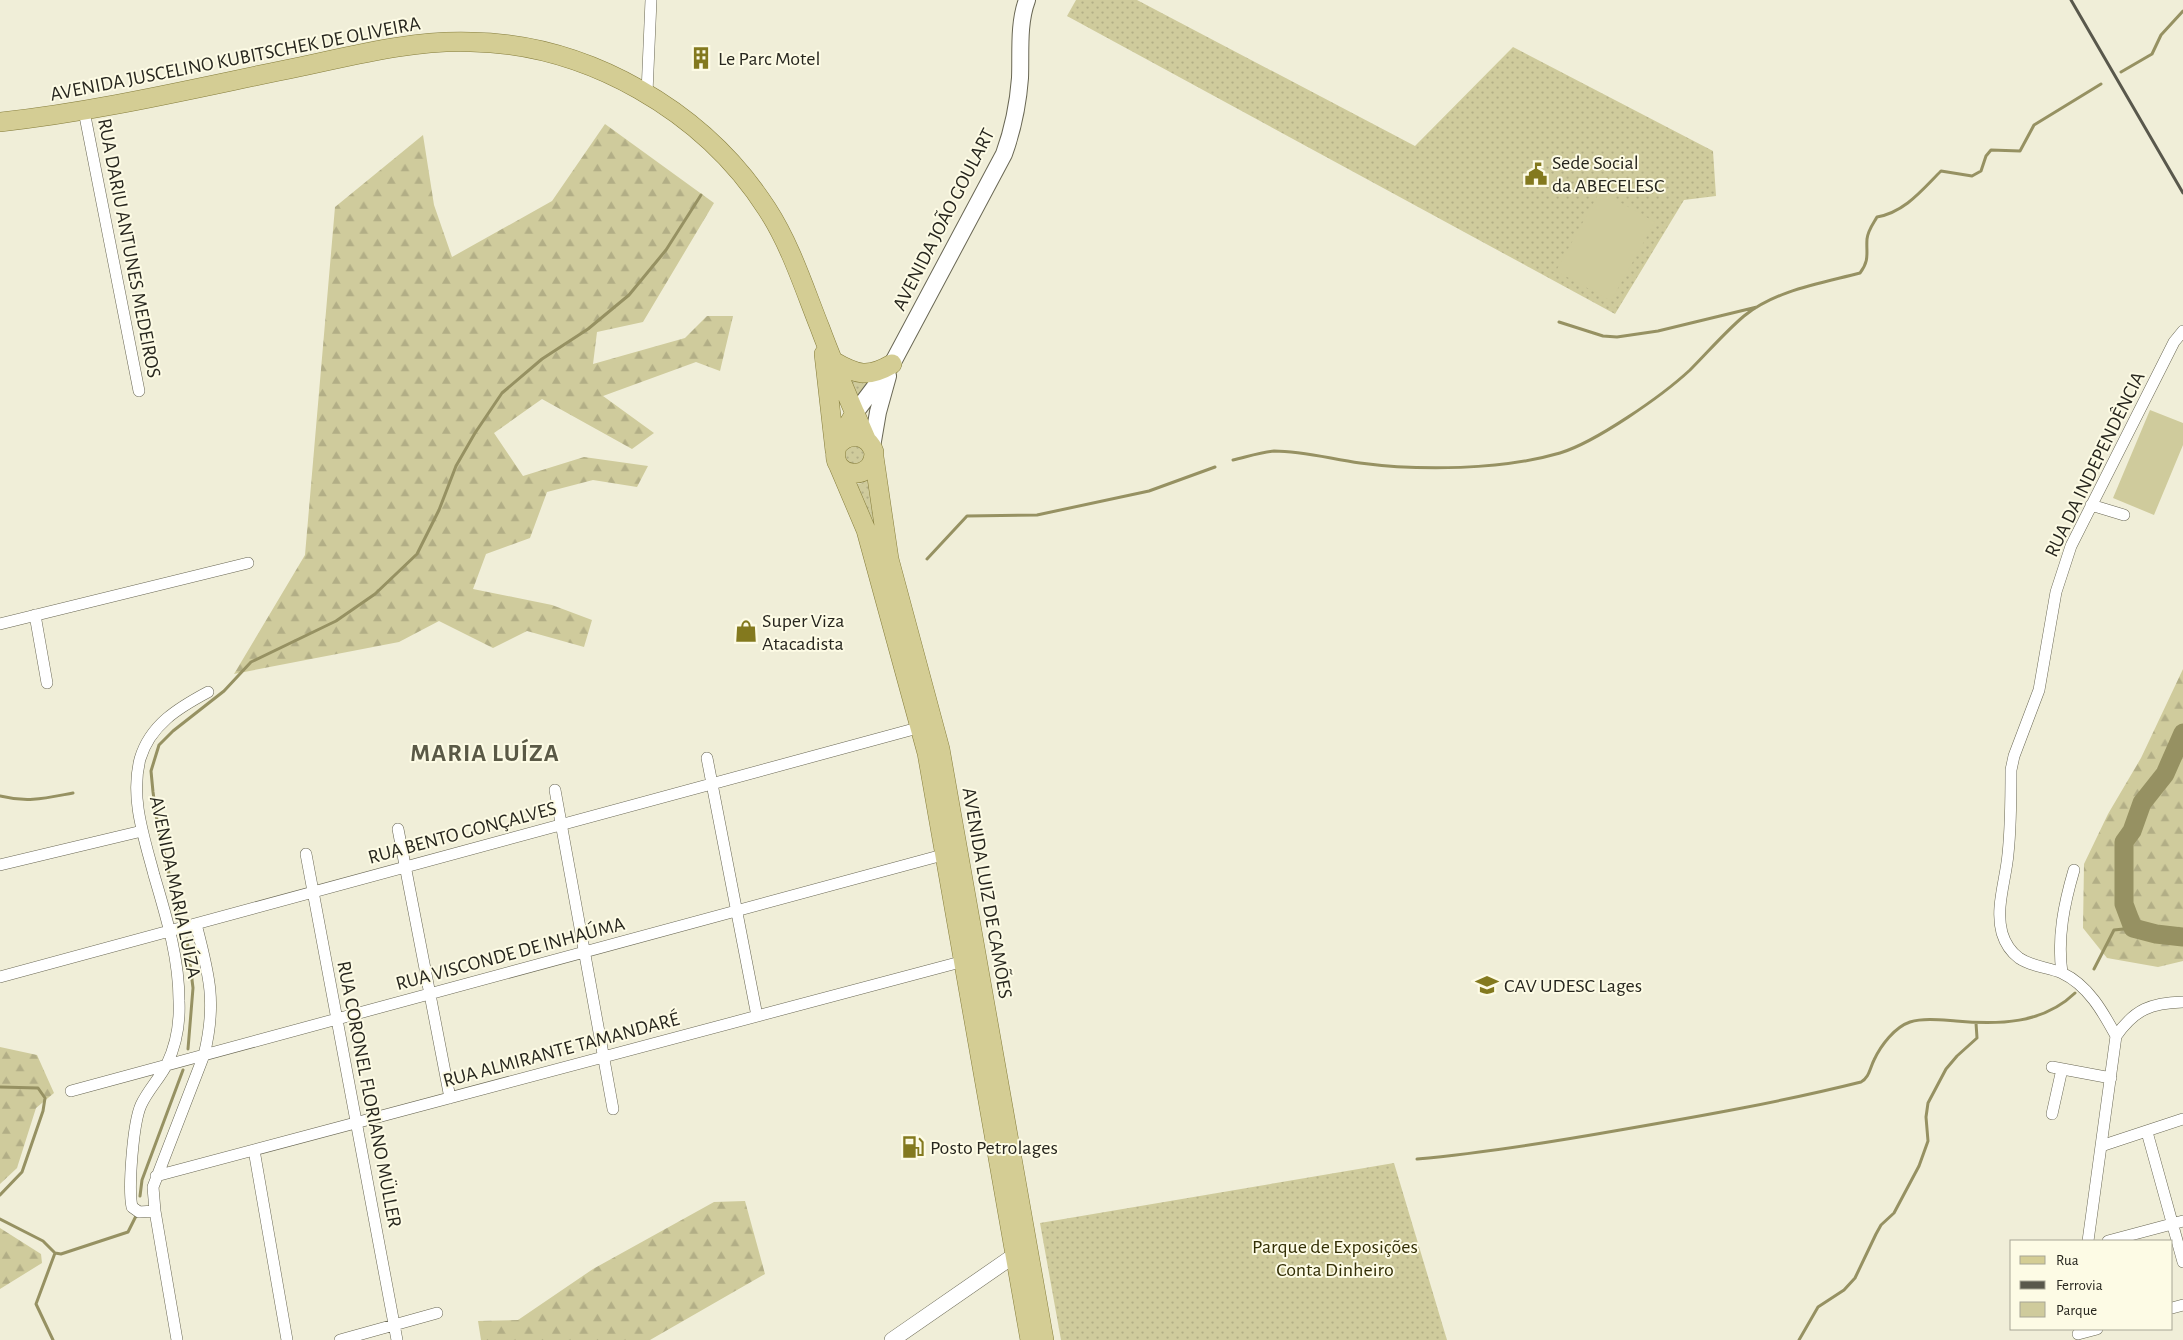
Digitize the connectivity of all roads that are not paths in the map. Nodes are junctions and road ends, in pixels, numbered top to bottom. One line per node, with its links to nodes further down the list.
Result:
1 (651, 0): 3 (street)
2 (1027, 0): 9 (main road, AVENIDA JOÃO GOULART)
3 (646, 93): 4 (main road, AVENIDA JUSCELINO KUBITSCHEK DE OLIVEIRA); 6 (main road, AVENIDA JUSCELINO KUBITSCHEK DE OLIVEIRA)
4 (84, 112): 5 (main road, AVENIDA JUSCELINO KUBITSCHEK DE OLIVEIRA); 10 (street, RUA DARIU ANTUNES MEDEIROS)
5 (0, 122)
6 (821, 331): 8 (main road, AVENIDA JUSCELINO KUBITSCHEK DE OLIVEIRA); 13 (main road, AVENIDA JUSCELINO KUBITSCHEK DE OLIVEIRA)
7 (2183, 331): 14 (street, RUA DA INDEPENDÊNCIA)
8 (833, 361): 9 (main road); 11 (main road, AVENIDA JUSCELINO KUBITSCHEK DE OLIVEIRA)
9 (892, 364): 11 (main road, AVENIDA JOÃO GOULART); 12 (main road, AVENIDA JOÃO GOULART)
10 (139, 391)
11 (855, 413): 12 (main road, AVENIDA JUSCELINO KUBITSCHEK DE OLIVEIRA); 13 (main road)
12 (871, 448): 13 (main road); 13 (main road); 21 (main road, AVENIDA LUIZ DE CAMÕES)
13 (837, 454): 21 (main road, AVENIDA LUIZ DE CAMÕES)
14 (2091, 505): 15 (street); 39 (street, RUA DA INDEPENDÊNCIA)
15 (2124, 515)
16 (248, 563): 17 (street)
17 (35, 615): 18 (street); 19 (street)
18 (0, 624)
19 (47, 683)
20 (208, 692): 27 (street, AVENIDA MARIA LUÍZA)
21 (928, 726): 23 (street, RUA BENTO GONÇALVES); 28 (main road, AVENIDA LUIZ DE CAMÕES)
22 (707, 758): 23 (street)
23 (712, 784): 25 (street, RUA BENTO GONÇALVES); 34 (street)
24 (554, 790): 25 (street)
25 (561, 825): 31 (street, RUA BENTO GONÇALVES); 37 (street)
26 (398, 829): 31 (street)
27 (142, 830): 30 (street); 36 (street, AVENIDA MARIA LUÍZA)
28 (951, 853): 34 (street, RUA VISCONDE DE INHAÚMA); 38 (main road, AVENIDA LUIZ DE CAMÕES)
29 (306, 854): 33 (street, RUA CORONEL FLORIANO MÜLLER)
30 (0, 865)
31 (405, 867): 33 (street, RUA BENTO GONÇALVES); 41 (street)
32 (2074, 870): 39 (street)
33 (313, 892): 35 (street, RUA BENTO GONÇALVES); 44 (street, RUA CORONEL FLORIANO MÜLLER)
34 (737, 911): 37 (street, RUA VISCONDE DE INHAÚMA); 43 (street)
35 (196, 924): 36 (street, RUA BENTO GONÇALVES); 46 (street, AVENIDA MARIA LUÍZA)
36 (170, 931): 40 (street, RUA BENTO GONÇALVES); 48 (street, AVENIDA MARIA LUÍZA)
37 (584, 952): 41 (street, RUA VISCONDE DE INHAÚMA); 47 (street)
38 (970, 959): 43 (street, RUA ALMIRANTE TAMANDARÉ); 64 (main road, AVENIDA LUIZ DE CAMÕES)
39 (2062, 973): 45 (street, RUA DA INDEPENDÊNCIA)
40 (0, 977)
41 (430, 994): 44 (street, RUA VISCONDE DE INHAÚMA); 51 (street)
42 (2183, 1002): 45 (street)
43 (758, 1016): 47 (street, RUA ALMIRANTE TAMANDARÉ)
44 (337, 1019): 46 (street, RUA VISCONDE DE INHAÚMA); 55 (street, RUA CORONEL FLORIANO MÜLLER)
45 (2116, 1036): 49 (street)
46 (204, 1055): 48 (street, RUA VISCONDE DE INHAÚMA); 59 (street, AVENIDA MARIA LUÍZA)
47 (603, 1057): 51 (street, RUA ALMIRANTE TAMANDARÉ); 52 (street)
48 (167, 1065): 50 (street, RUA VISCONDE DE INHAÚMA); 60 (street, AVENIDA MARIA LUÍZA)
49 (2110, 1078): 53 (street); 57 (street)
50 (71, 1091)
51 (450, 1098): 55 (street, RUA ALMIRANTE TAMANDARÉ)
52 (613, 1109)
53 (2052, 1114)
54 (2183, 1119): 56 (street)
55 (356, 1123): 58 (street, RUA ALMIRANTE TAMANDARÉ); 67 (street, RUA CORONEL FLORIANO MÜLLER)
56 (2147, 1132): 57 (street); 61 (street)
57 (2100, 1146): 62 (street)
58 (254, 1150): 59 (street, RUA ALMIRANTE TAMANDARÉ); 71 (street)
59 (156, 1176): 60 (street, AVENIDA MARIA LUÍZA)
60 (155, 1211): 70 (street)
61 (2178, 1222): 63 (street); 65 (street)
62 (2088, 1240)
63 (2112, 1240)
64 (1022, 1251): 74 (street); 75 (main road, AVENIDA LUIZ DE CAMÕES); 76 (main road, AVENIDA LUIZ DE CAMÕES)
65 (2183, 1262)
66 (437, 1312): 67 (street)
67 (394, 1324): 72 (street); 73 (street, RUA CORONEL FLORIANO MÜLLER)
68 (2093, 1330): 69 (street)
69 (2078, 1334)
70 (178, 1340)
71 (287, 1340)
72 (340, 1340)
73 (397, 1340)
74 (892, 1340)
75 (1030, 1340)
76 (1044, 1340)

